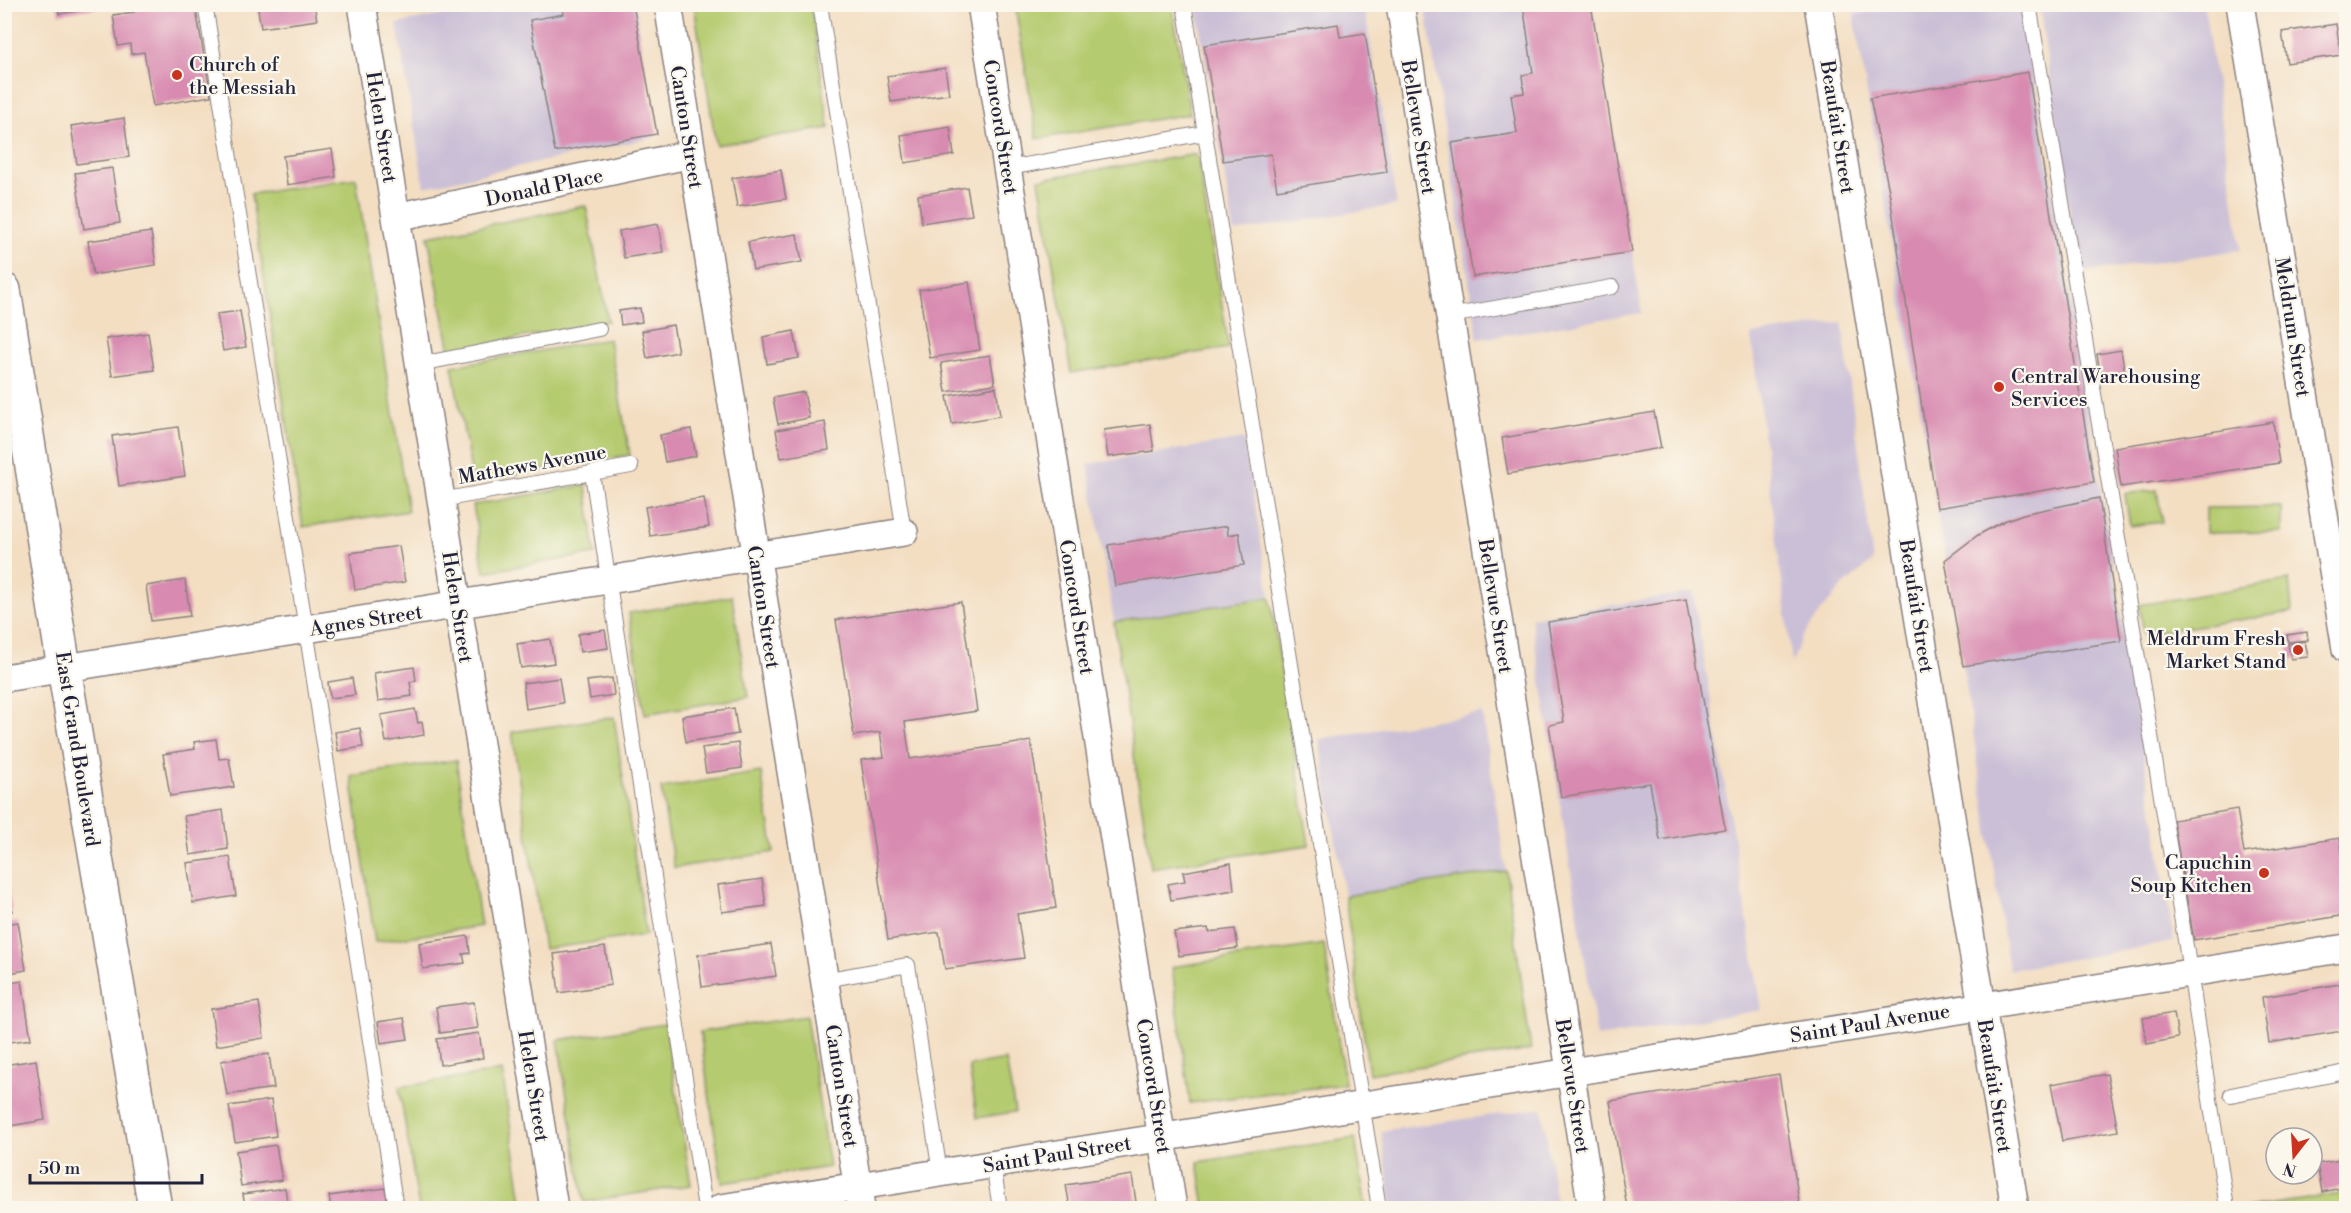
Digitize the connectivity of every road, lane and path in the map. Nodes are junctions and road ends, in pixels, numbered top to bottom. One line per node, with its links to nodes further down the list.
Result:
1 (205, 4): 27 (lane)
2 (362, 4): 14 (street, Helen Street)
3 (668, 4): 12 (street, Canton Street)
4 (820, 4): 23 (lane)
5 (981, 4): 13 (street, Concord Street)
6 (1184, 4): 11 (lane)
7 (1400, 4): 17 (street, Bellevue Street)
8 (1818, 4): 34 (street, Beaufait Street)
9 (2029, 4): 32 (lane)
10 (2240, 4): 28 (street, Meldrum Street)
11 (1204, 133): 13 (lane); 38 (lane)
12 (692, 154): 14 (street, Donald Place); 24 (street, Canton Street)
13 (1008, 168): 39 (street, Concord Street)
14 (396, 217): 19 (street, Helen Street)
15 (1612, 287): 17 (lane)
16 (4, 290): 29 (main road, East Grand Boulevard)
17 (1450, 316): 35 (street, Bellevue Street)
18 (599, 329): 19 (lane)
19 (420, 364): 22 (street, Helen Street)
20 (630, 466): 21 (lane, Mathews Avenue)
21 (592, 473): 22 (lane, Mathews Avenue); 25 (lane)
22 (441, 500): 26 (street, Helen Street)
23 (904, 532): 24 (street, Agnes Street)
24 (756, 557): 25 (street, Agnes Street); 33 (street, Canton Street)
25 (608, 581): 26 (street, Agnes Street); 46 (lane)
26 (458, 605): 27 (street, Agnes Street); 45 (street, Helen Street)
27 (306, 629): 29 (street, Agnes Street); 44 (lane)
28 (2346, 649)
29 (64, 668): 30 (street, Agnes Street); 43 (main road, East Grand Boulevard)
30 (4, 678)
31 (2346, 948): 32 (street, Saint Paul Avenue)
32 (2189, 972): 34 (street, Saint Paul Avenue); 53 (lane)
33 (824, 980): 41 (lane); 42 (street, Canton Street)
34 (1982, 1005): 35 (street, Saint Paul Avenue); 52 (street, Beaufait Street)
35 (1571, 1072): 38 (street, Saint Paul Street); 51 (street, Bellevue Street)
36 (2346, 1072): 37 (lane)
37 (2231, 1095)
38 (1363, 1106): 39 (street, Saint Paul Street); 50 (lane)
39 (1162, 1137): 40 (street, Saint Paul Street); 49 (street, Concord Street)
40 (993, 1165): 41 (street, Saint Paul Street); 48 (lane)
41 (940, 1173): 42 (street, Saint Paul Street)
42 (859, 1197): 47 (street, Saint Paul Street)
43 (155, 1209)
44 (396, 1209)
45 (554, 1209)
46 (705, 1209)
47 (721, 1209)
48 (1000, 1209)
49 (1173, 1209)
50 (1380, 1209)
51 (1592, 1209)
52 (2015, 1209)
53 (2227, 1209)

